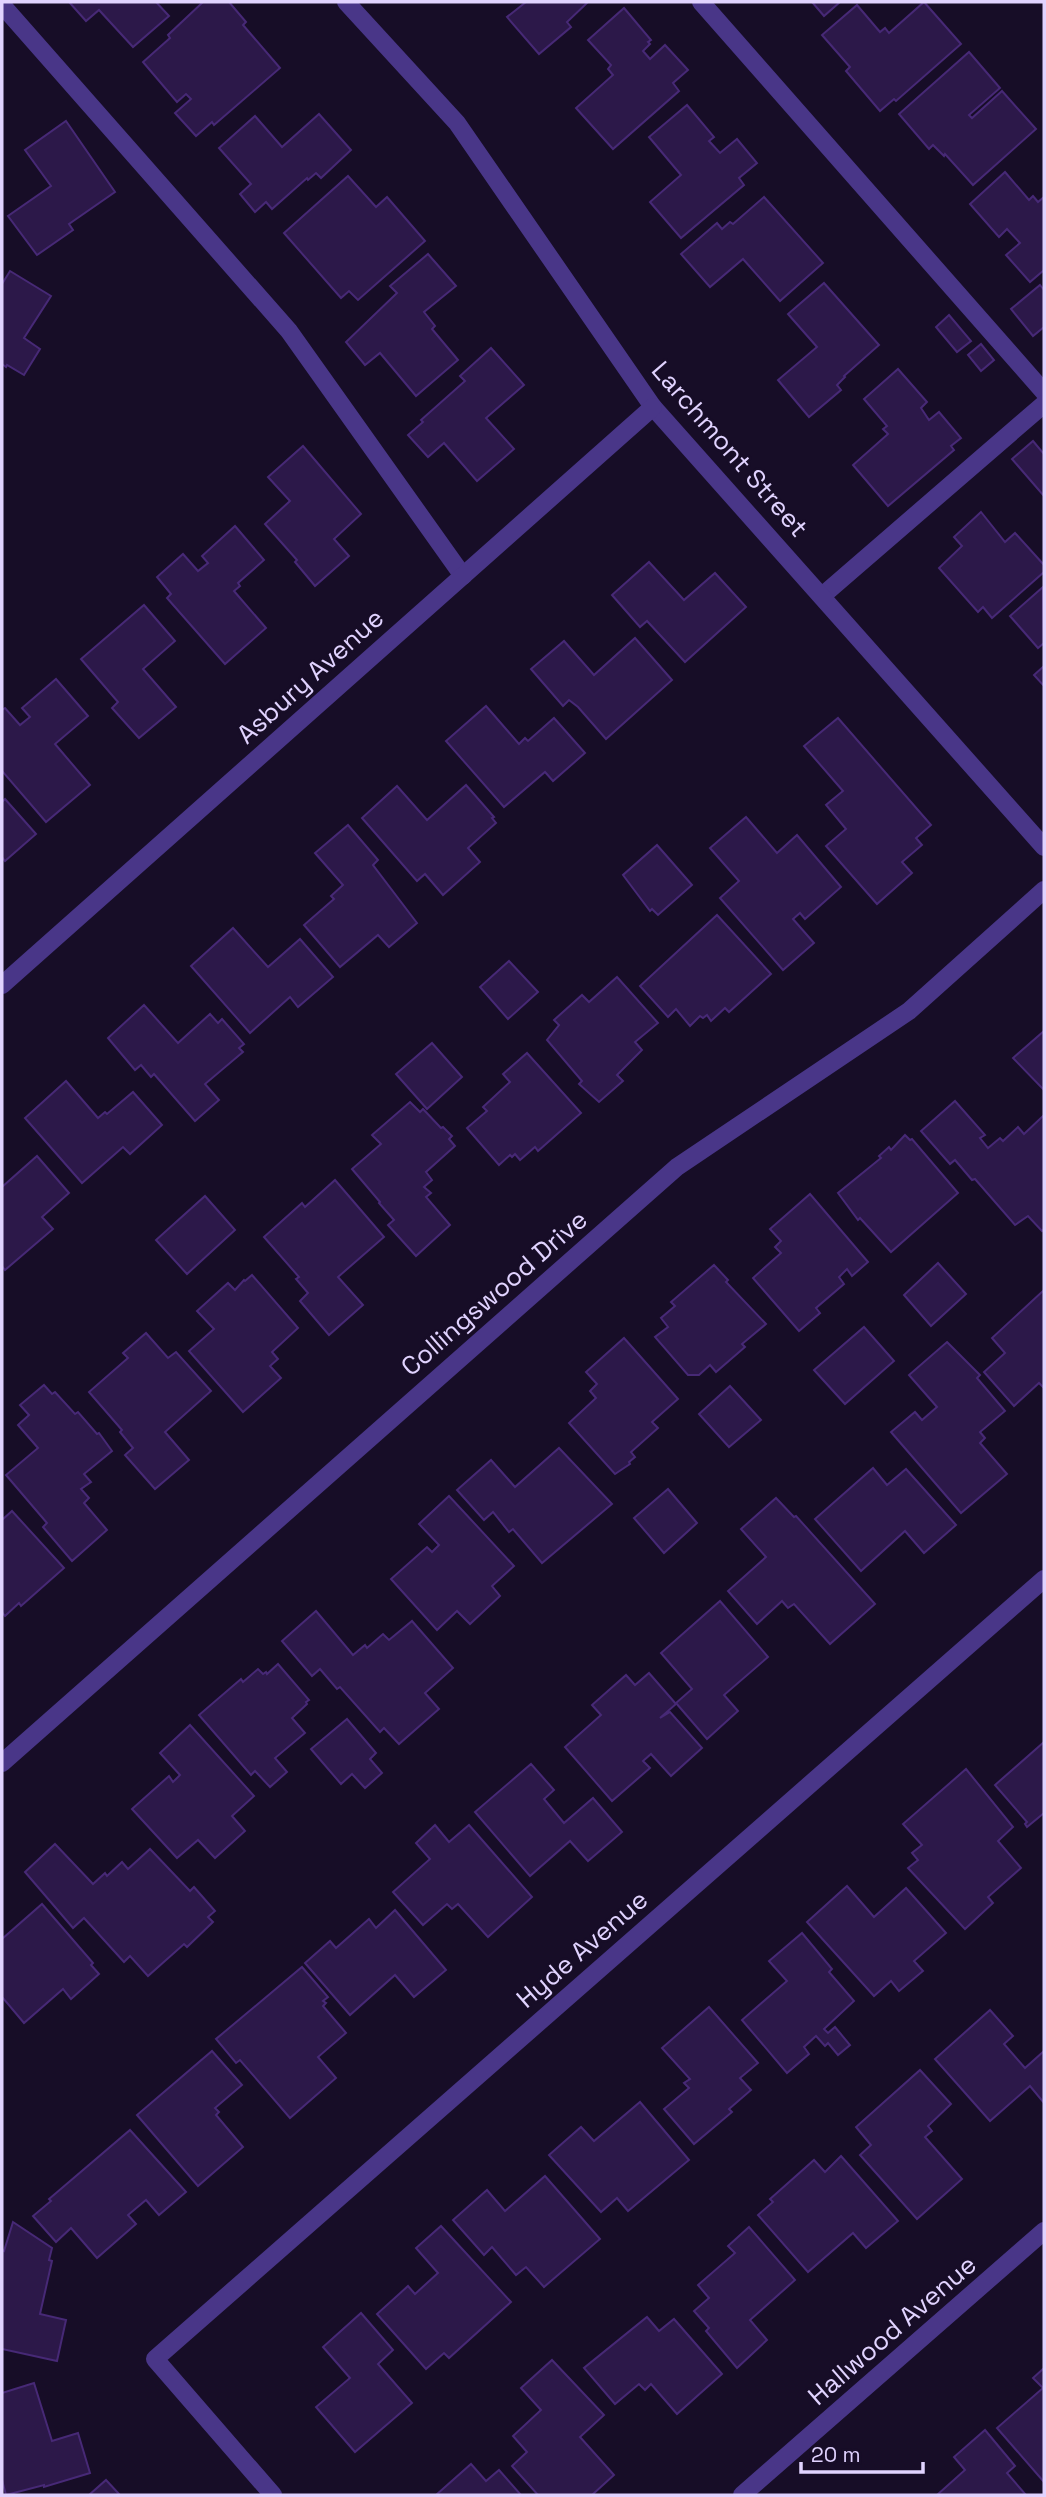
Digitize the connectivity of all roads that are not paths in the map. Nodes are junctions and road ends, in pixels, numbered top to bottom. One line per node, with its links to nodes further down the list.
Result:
1 (346, 2): 6 (street, Larchmont Street)
2 (701, 2): 4 (street)
3 (2, 5): 7 (street)
4 (1044, 392)
5 (1044, 404): 8 (street)
6 (653, 407): 7 (street, Asbury Avenue); 8 (street, Larchmont Street)
7 (463, 576): 11 (street, Asbury Avenue)
8 (822, 596): 9 (street, Larchmont Street)
9 (1044, 847)
10 (1044, 890): 13 (street, Collingswood Drive)
11 (2, 985)
12 (1044, 1579): 15 (street, Hyde Avenue)
13 (2, 1763)
14 (1044, 2231): 16 (street, Hallwood Avenue)
15 (273, 2495)
16 (742, 2495)

